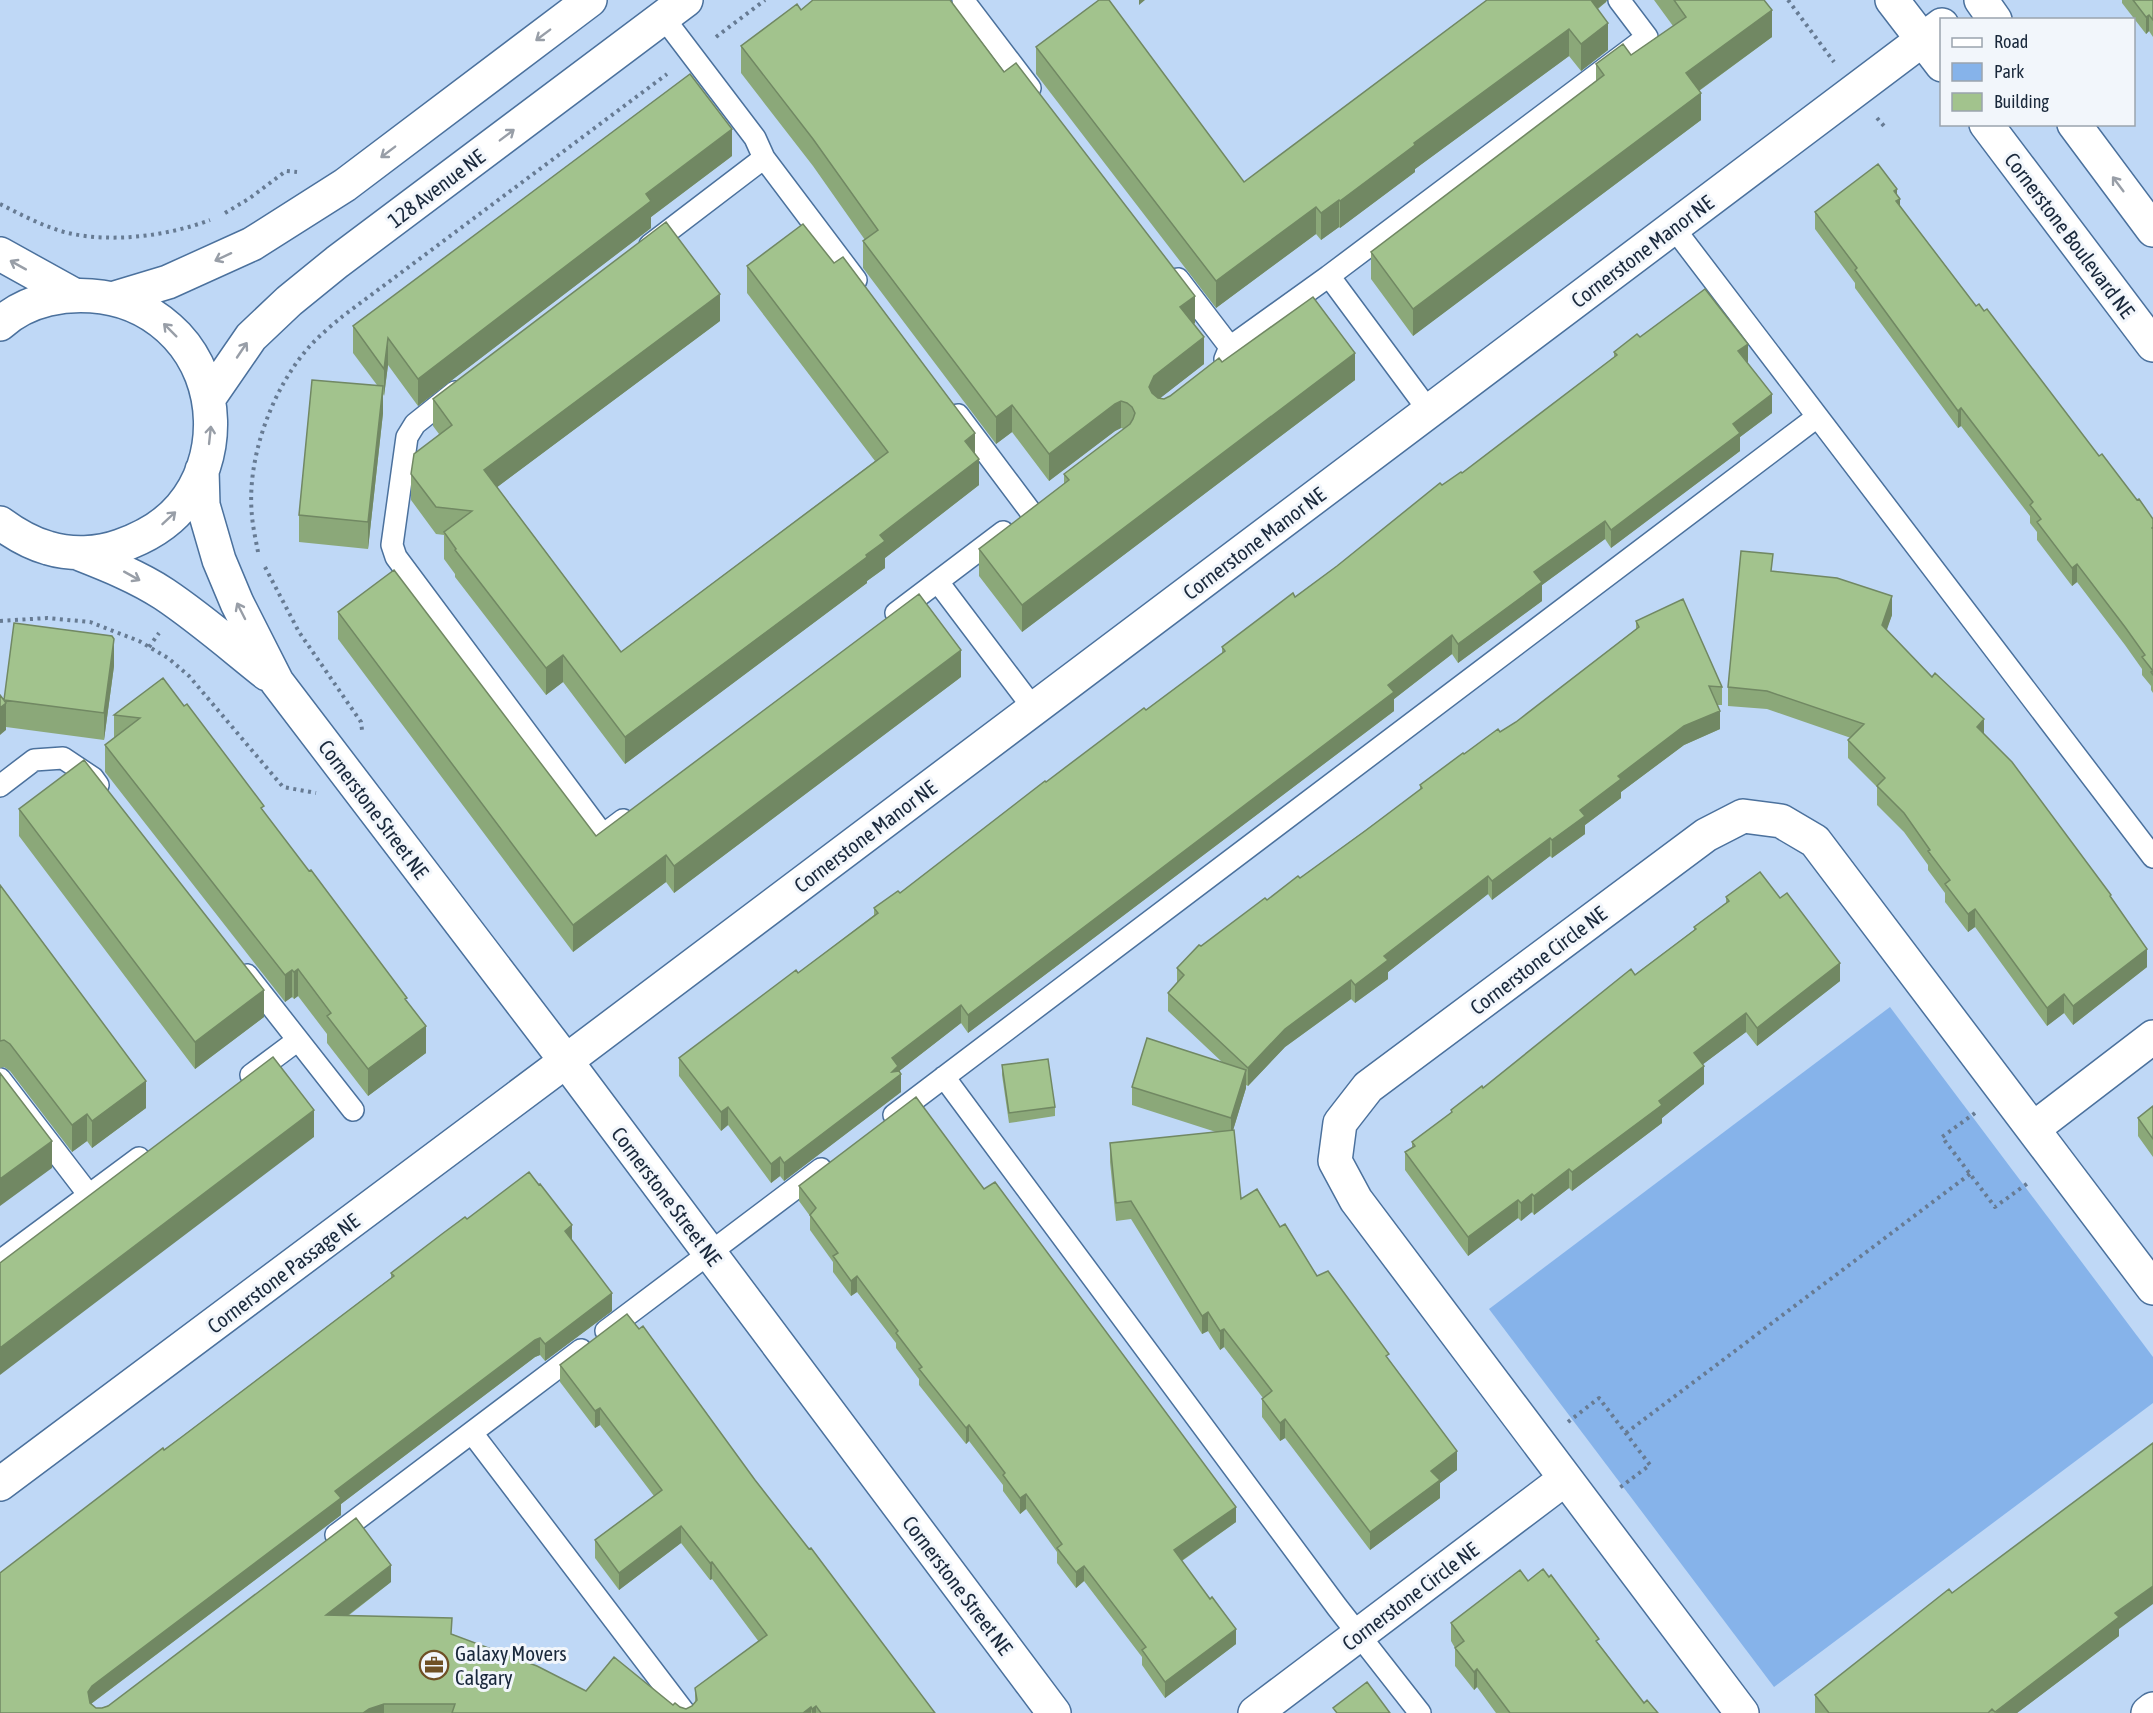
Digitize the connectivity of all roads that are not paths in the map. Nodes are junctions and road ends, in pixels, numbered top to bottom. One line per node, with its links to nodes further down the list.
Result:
1 (590, 0): 23 (street, one-way to 23)
2 (1619, 0): 20 (lane)
3 (1892, 0): 9 (street)
4 (1979, 0): 7 (street); 8 (street)
5 (969, 2): 11 (lane)
6 (674, 9): 14 (lane); 30 (street, 128 Avenue NE, one-way to 6)
7 (1953, 18)
8 (1993, 18)
9 (1932, 32): 10 (street); 15 (street, Cornerstone Manor NE)
10 (1940, 61)
11 (1041, 101)
12 (1988, 126): 25 (street, Cornerstone Boulevard NE)
13 (2075, 126): 16 (street, one-way to 13)
14 (764, 158): 18 (lane); 21 (lane)
15 (1673, 227): 31 (street, Cornerstone Manor NE); 32 (lane)
16 (2153, 230)
17 (0, 254): 22 (street, one-way to 17)
18 (633, 258)
19 (1165, 262): 26 (lane)
20 (1329, 276): 26 (lane); 31 (lane)
21 (865, 292)
22 (74, 295): 23 (street); 24 (street)
23 (115, 298): 30 (street, one-way to 23)
24 (0, 324)
25 (2153, 345)
26 (1230, 347): 27 (lane)
27 (1212, 374)
28 (474, 378): 44 (lane)
29 (944, 397): 35 (lane)
30 (209, 398): 33 (street, one-way to 30)
31 (1430, 411): 41 (street, Cornerstone Manor NE)
32 (1817, 417): 45 (lane); 50 (lane)
33 (202, 470): 37 (street, one-way to 33); 40 (street, Cornerstone Street NE, one-way to 33)
34 (1049, 497): 35 (lane)
35 (1030, 511): 38 (lane)
36 (8, 536): 37 (street)
37 (78, 553): 40 (street, Cornerstone Street NE, one-way to 40)
38 (938, 582): 39 (lane); 41 (lane)
39 (880, 625)
40 (277, 682): 49 (street, Cornerstone Street NE)
41 (1034, 709): 49 (street, Cornerstone Manor NE)
42 (0, 786): 43 (lane)
43 (108, 797)
44 (641, 806)
45 (2153, 857)
46 (232, 956): 48 (lane)
47 (2153, 1037): 55 (street)
48 (298, 1040): 52 (lane); 53 (lane)
49 (566, 1061): 59 (street, Cornerstone Street NE); 64 (street, Cornerstone Passage NE)
50 (944, 1077): 54 (lane); 66 (lane)
51 (0, 1080): 58 (lane)
52 (232, 1089)
53 (353, 1110)
54 (879, 1126)
55 (2033, 1129): 61 (street, Cornerstone Circle NE); 63 (street, Cornerstone Circle NE)
56 (156, 1146): 58 (lane)
57 (841, 1154): 59 (lane)
58 (89, 1195): 60 (lane)
59 (710, 1253): 62 (lane); 69 (street, Cornerstone Street NE)
60 (0, 1261)
61 (2153, 1288)
62 (472, 1433): 65 (lane); 68 (lane)
63 (1564, 1479): 66 (street, Cornerstone Circle NE); 72 (street, Cornerstone Circle NE)
64 (0, 1484)
65 (319, 1548)
66 (1360, 1634): 70 (street, Cornerstone Circle NE); 71 (lane)
67 (2153, 1709): 73 (street)
68 (685, 1713)
69 (1054, 1713)
70 (1255, 1713)
71 (1419, 1713)
72 (1742, 1713)
73 (2148, 1713)

